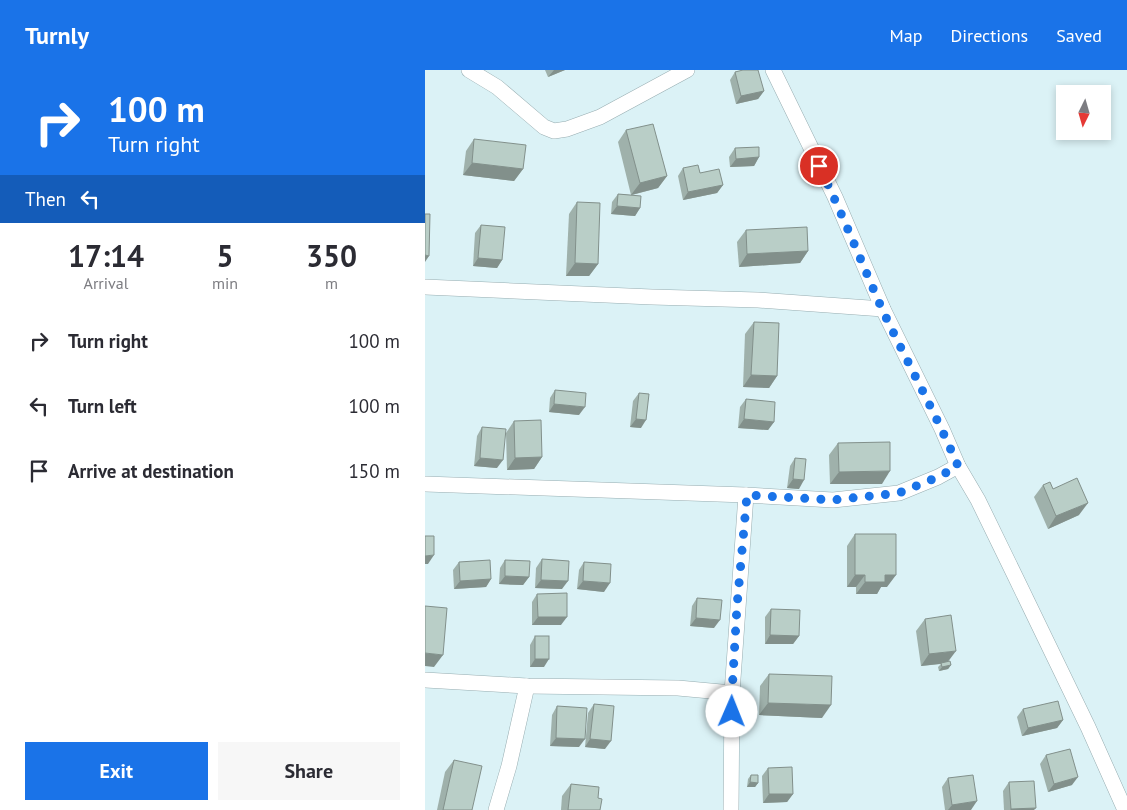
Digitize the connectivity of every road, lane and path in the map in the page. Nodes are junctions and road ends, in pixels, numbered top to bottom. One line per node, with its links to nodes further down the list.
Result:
1 (469, 70): 2 (street)
2 (687, 70)
3 (773, 70): 5 (street)
4 (425, 287): 5 (street)
5 (883, 309): 6 (street)
6 (958, 466): 8 (street); 14 (street)
7 (425, 484): 8 (street)
8 (747, 495): 11 (street)
9 (425, 680): 10 (street)
10 (527, 686): 11 (street); 12 (street)
11 (732, 693): 13 (street)
12 (496, 810)
13 (731, 810)
14 (1125, 810)

